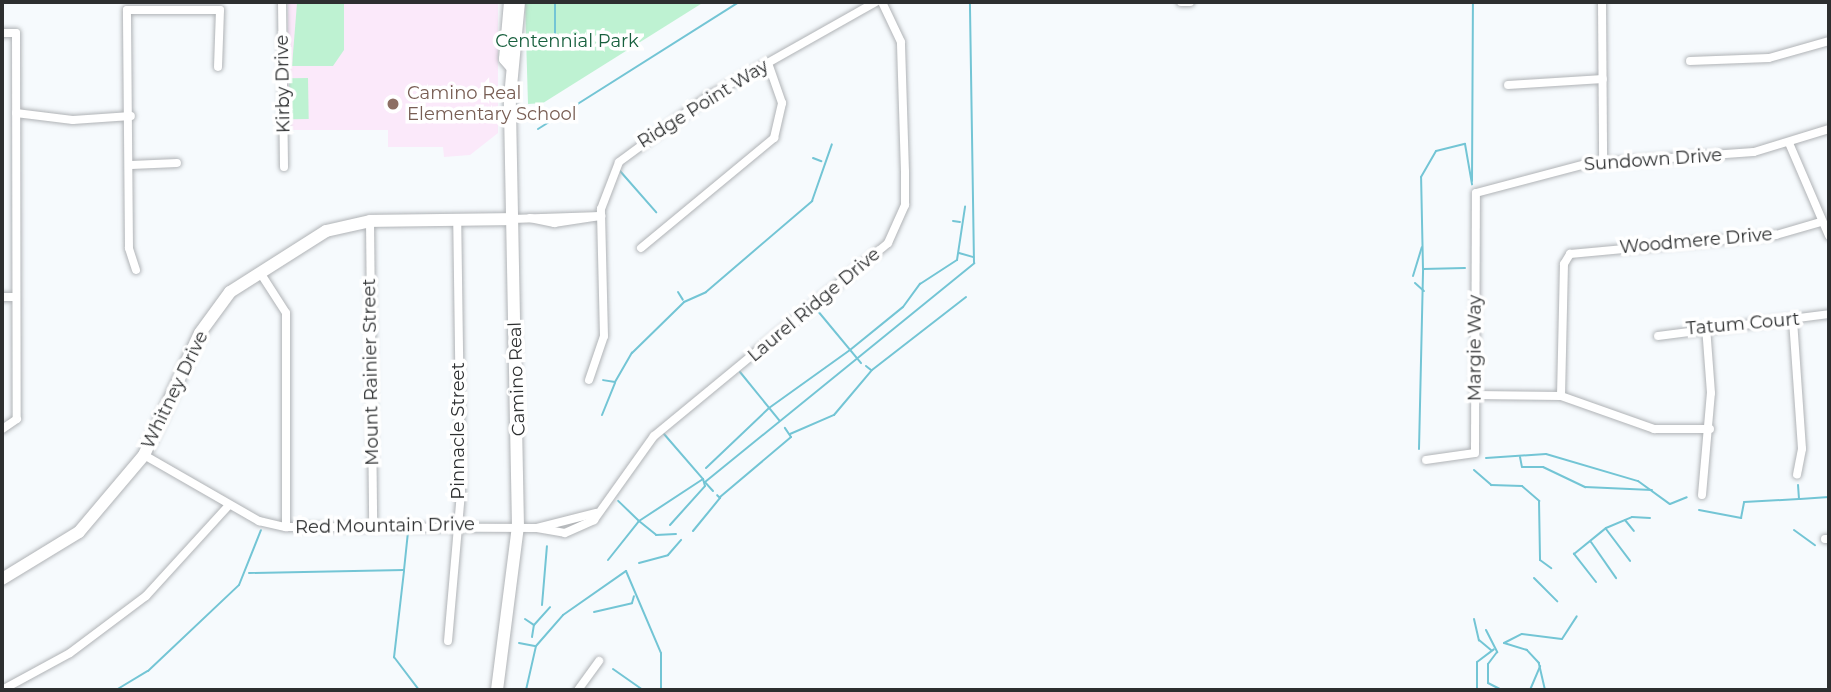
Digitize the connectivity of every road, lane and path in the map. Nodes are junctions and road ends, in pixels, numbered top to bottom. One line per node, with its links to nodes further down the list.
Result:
1 (282, 2): 22 (street, Kirby Drive)
2 (510, 2): 11 (main road, Camino Real)
3 (519, 2): 11 (main road, Camino Real)
4 (876, 2): 10 (street, Ridge Point Way)
5 (882, 2): 49 (street, Laurel Ridge Drive)
6 (1602, 2): 13 (street)
7 (2, 33): 15 (street)
8 (1829, 41): 9 (street)
9 (1690, 61)
10 (768, 63): 24 (street, Ridge Point Way); 30 (street)
11 (512, 66): 25 (main road, Camino Real)
12 (218, 67): 16 (street)
13 (1603, 79): 14 (street); 19 (street)
14 (1508, 85)
15 (16, 113): 16 (street); 34 (street)
16 (131, 116): 21 (street)
17 (1829, 129): 18 (street, Sundown Drive)
18 (1789, 143): 19 (street, Sundown Drive); 28 (street)
19 (1603, 162): 23 (street, Sundown Drive)
20 (177, 163): 21 (street)
21 (131, 165): 31 (street)
22 (284, 167)
23 (1476, 192): 40 (street, Margie Way)
24 (601, 216): 25 (street, Whitney Drive); 39 (street, Ridge Point Way)
25 (512, 219): 26 (main road, Whitney Drive); 54 (main road, Camino Real)
26 (457, 220): 27 (main road, Whitney Drive); 52 (street, Pinnacle Street)
27 (370, 221): 32 (main road, Whitney Drive); 51 (street, Mount Rainier Street)
28 (1821, 222): 29 (street); 41 (street, Woodmere Drive)
29 (1829, 236)
30 (641, 248)
31 (136, 270)
32 (261, 274): 44 (main road, Whitney Drive); 53 (street)
33 (2, 297): 34 (street)
34 (14, 297): 42 (street)
35 (1829, 314): 36 (street, Tatum Court)
36 (1793, 320): 37 (street, Tatum Court); 46 (street)
37 (1706, 327): 38 (street, Tatum Court); 43 (street)
38 (1658, 336)
39 (589, 380)
40 (1475, 395): 41 (street); 45 (street, Margie Way)
41 (1561, 396): 43 (street)
42 (2, 429)
43 (1710, 429): 47 (street)
44 (144, 456): 48 (street, Red Mountain Drive); 57 (main road, Whitney Drive)
45 (1426, 460)
46 (1797, 475)
47 (1702, 495)
48 (229, 505): 53 (street, Red Mountain Drive); 60 (street)
49 (596, 513): 50 (street); 56 (street, Laurel Ridge Drive)
50 (572, 520): 55 (street); 56 (street)
51 (373, 523): 52 (street, Red Mountain Drive); 53 (street, Red Mountain Drive)
52 (455, 523): 54 (street, Red Mountain Drive); 58 (street, Pinnacle Street)
53 (286, 527)
54 (518, 527): 55 (street); 61 (main road, Camino Real)
55 (537, 528): 56 (street)
56 (578, 530)
57 (2, 579)
58 (448, 641)
59 (599, 661): 62 (street)
60 (2, 690)
61 (497, 690)
62 (578, 690)

